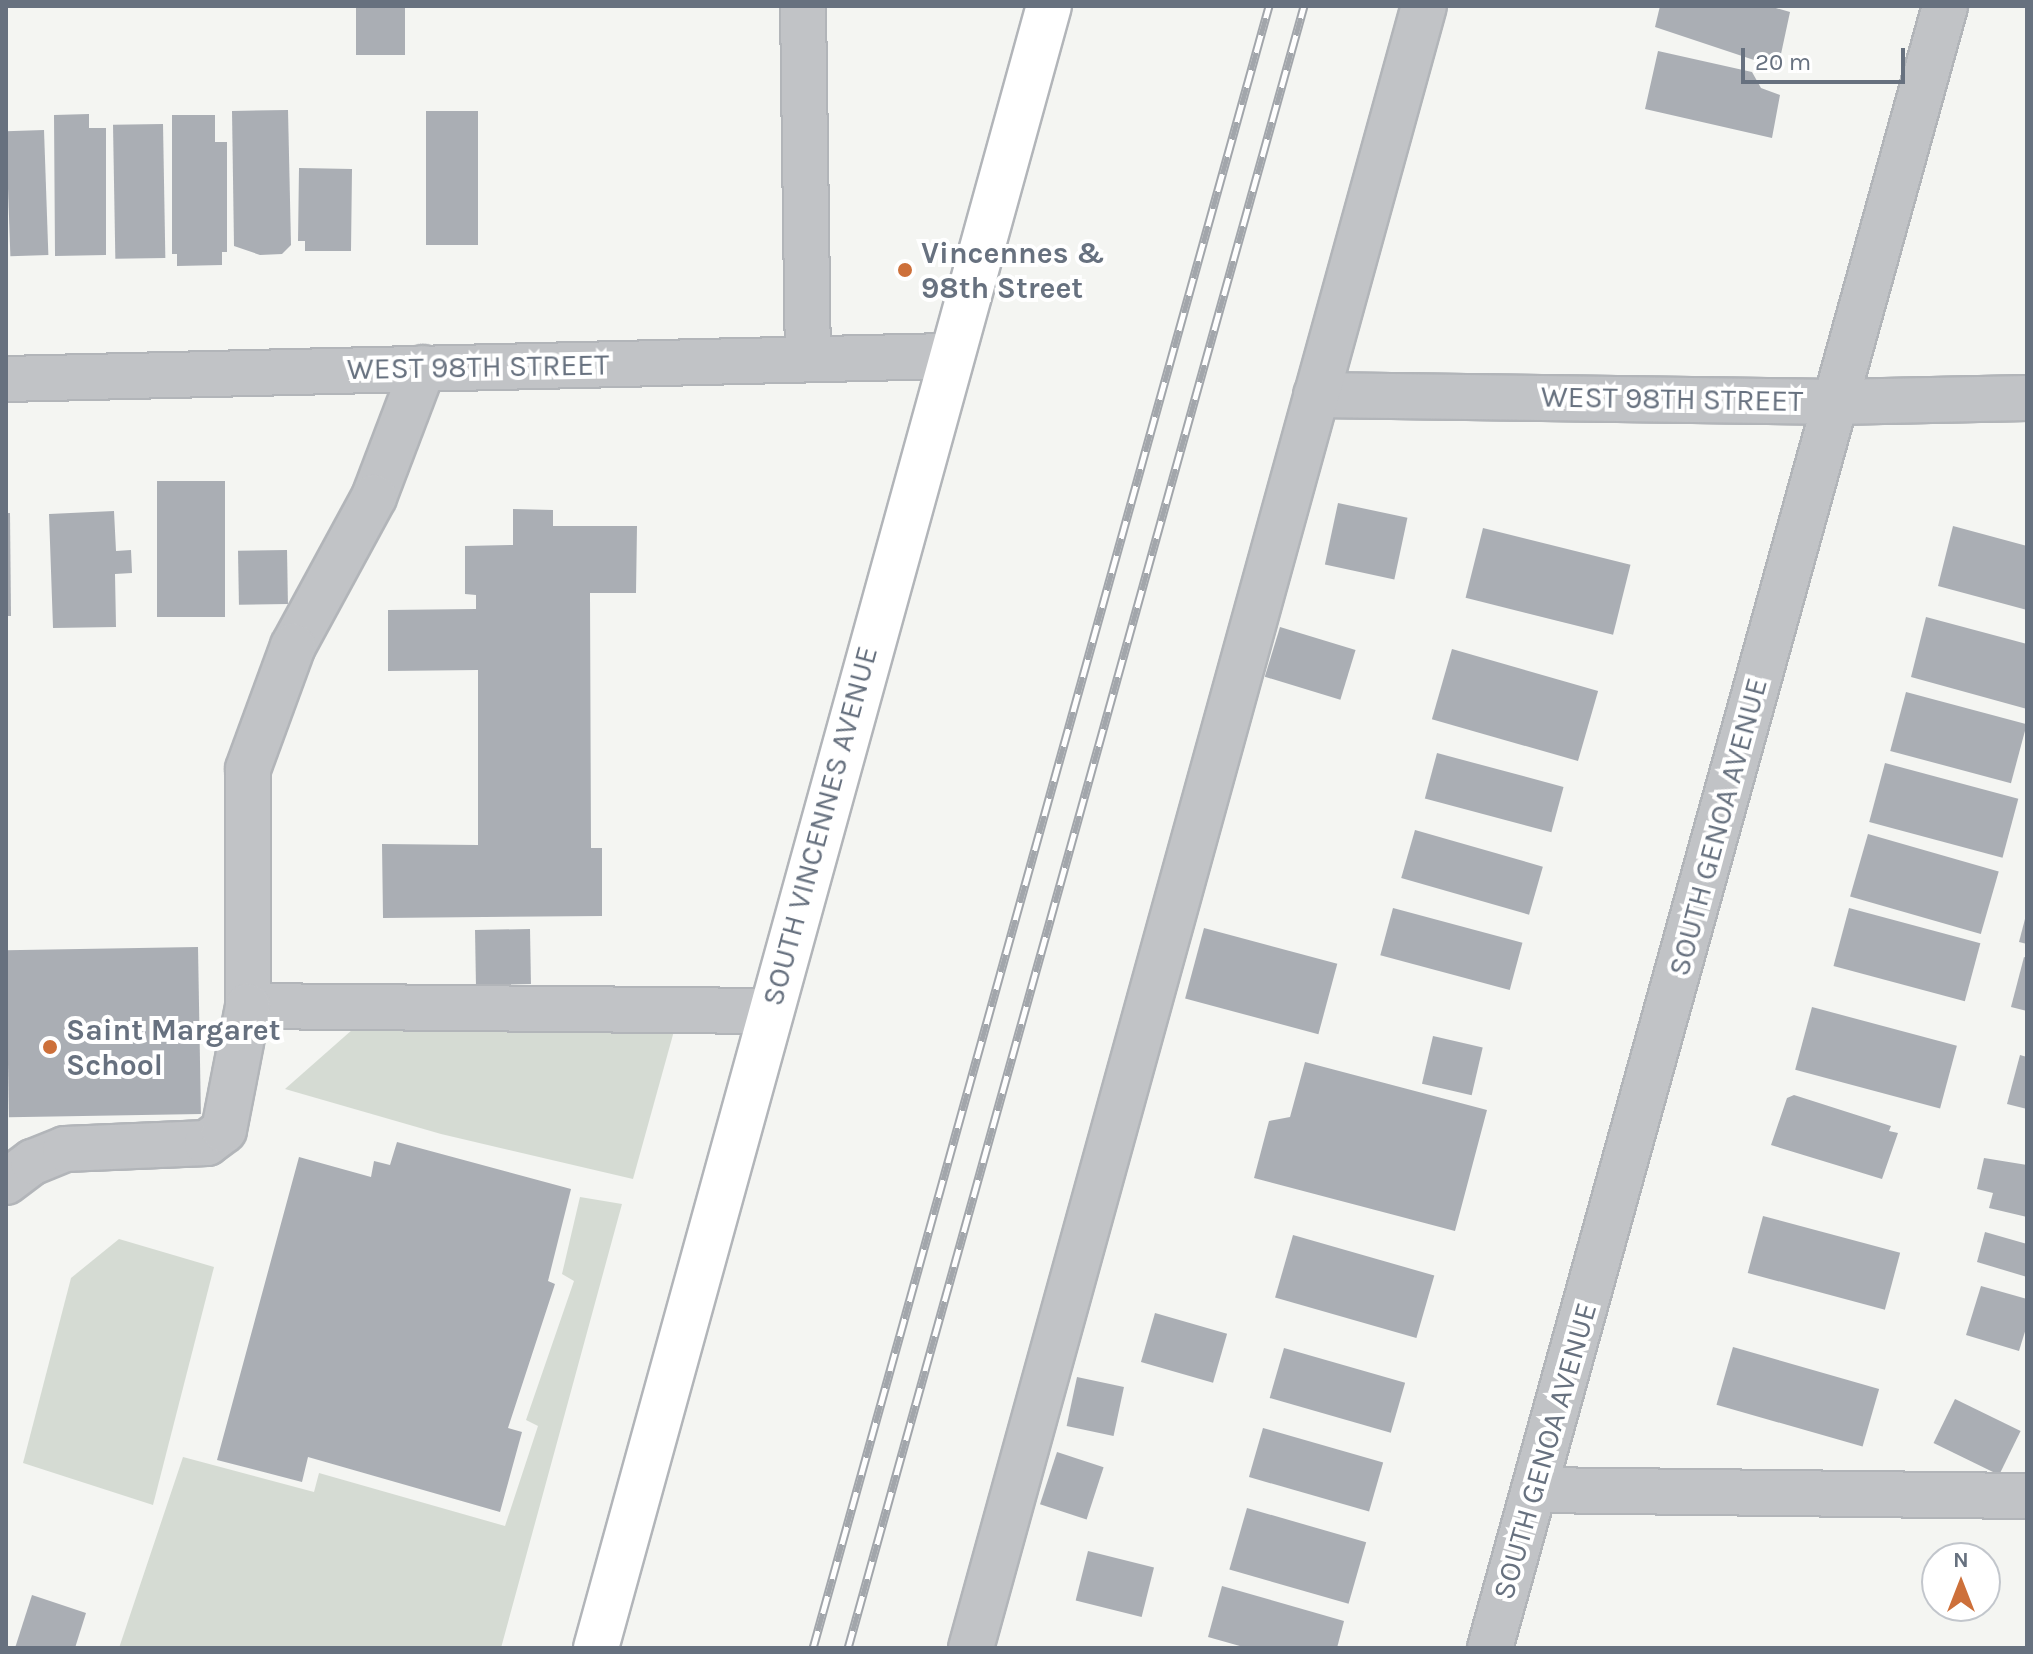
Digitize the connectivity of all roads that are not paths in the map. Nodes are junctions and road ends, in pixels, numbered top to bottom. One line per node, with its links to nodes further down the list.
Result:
1 (803, 6): 6 (street)
2 (1049, 6): 5 (main road, SOUTH VINCENNES AVENUE)
3 (1424, 6): 9 (street)
4 (1945, 6): 11 (street, SOUTH GENOA AVENUE)
5 (949, 356): 6 (street, WEST 98TH STREET); 13 (main road, SOUTH VINCENNES AVENUE)
6 (808, 358): 7 (street, WEST 98TH STREET)
7 (423, 368): 8 (street, WEST 98TH STREET); 12 (street)
8 (6, 379)
9 (1316, 395): 11 (street, WEST 98TH STREET); 18 (street)
10 (2027, 398): 11 (street, WEST 98TH STREET)
11 (1835, 402): 15 (street, SOUTH GENOA AVENUE)
12 (248, 1006): 13 (street); 14 (street)
13 (770, 1011): 17 (main road, SOUTH VINCENNES AVENUE)
14 (6, 1182)
15 (1534, 1490): 16 (street); 19 (street, SOUTH GENOA AVENUE)
16 (2027, 1496)
17 (596, 1648)
18 (971, 1648)
19 (1490, 1648)

